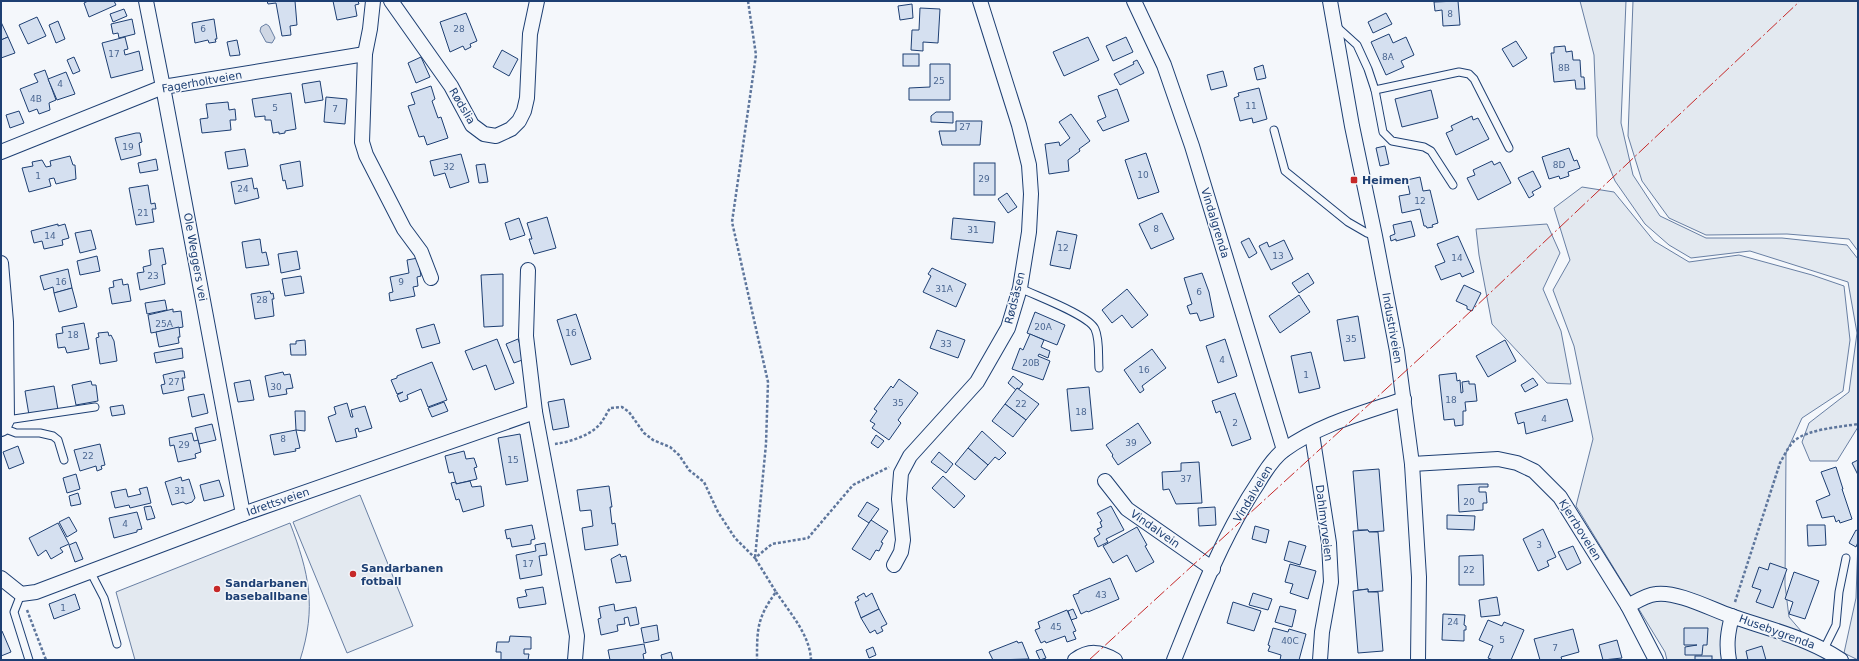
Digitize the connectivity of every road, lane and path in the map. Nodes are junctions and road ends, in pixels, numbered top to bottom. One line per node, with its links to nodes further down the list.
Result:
1 (146, 1): 11 (street, Ole Weggers vei)
2 (372, 1): 10 (street)
3 (391, 1): 4 (street, Rødslia)
4 (537, 1)
5 (748, 1): 36 (path)
6 (980, 1): 21 (street, Rødsåsen)
7 (1134, 1): 30 (street, Vindalgrenda)
8 (1330, 1): 9 (street, Industriveien)
9 (1335, 24): 12 (lane); 17 (street, Industriveien)
10 (365, 54): 11 (street, Fagerholtveien); 20 (street)
11 (164, 87): 15 (street, Fagerholtveien); 35 (street, Ole Weggers vei)
12 (1375, 90): 14 (lane); 16 (lane)
13 (1274, 130): 17 (lane)
14 (1509, 148)
15 (1, 152)
16 (1453, 185)
17 (1375, 236): 23 (street, Industriveien)
18 (1, 263): 27 (street)
19 (528, 270): 25 (street)
20 (431, 278)
21 (1020, 288): 22 (lane); 31 (street, Rødsåsen)
22 (1099, 368)
23 (1404, 399): 28 (street, Vindalveien); 33 (street, Industriveien)
24 (95, 408): 27 (lane)
25 (535, 412): 29 (street); 35 (street, Idrettsveien)
26 (1858, 424): 45 (path)
27 (4, 426): 32 (lane)
28 (1312, 434): 30 (street, Vindalveien); 56 (street, Dahlmyrveien)
29 (541, 446): 36 (path); 50 (street)
30 (1284, 450): 39 (street, Vindalveien)
31 (910, 456): 36 (path); 38 (street, Rødsåsen)
32 (64, 460)
33 (1412, 464): 44 (street, Kjerrboveien); 57 (street, Industriveien)
34 (1105, 481): 39 (street, Vindalvein)
35 (243, 514): 40 (street, Idrettsveien)
36 (755, 558): 42 (path)
37 (1846, 558): 47 (lane)
38 (894, 565)
39 (1213, 569): 55 (street, Vindalveien)
40 (90, 571): 43 (street, Idrettsveien); 46 (lane)
41 (1, 578): 43 (street)
42 (776, 592): 51 (path); 52 (path)
43 (21, 594): 48 (lane); 49 (path)
44 (1628, 606): 45 (street, Husebygrenda); 58 (street, Kjerrboveien)
45 (1732, 616): 47 (street, Husebygrenda); 59 (street, Husebygrenda)
46 (117, 644)
47 (1824, 649): 60 (street, Husebygrenda)
48 (29, 660)
49 (46, 660)
50 (575, 660)
51 (757, 660)
52 (811, 660)
53 (1075, 660): 54 (street)
54 (1115, 660)
55 (1174, 660)
56 (1320, 660)
57 (1418, 660)
58 (1656, 660)
59 (1729, 660)
60 (1841, 660)

